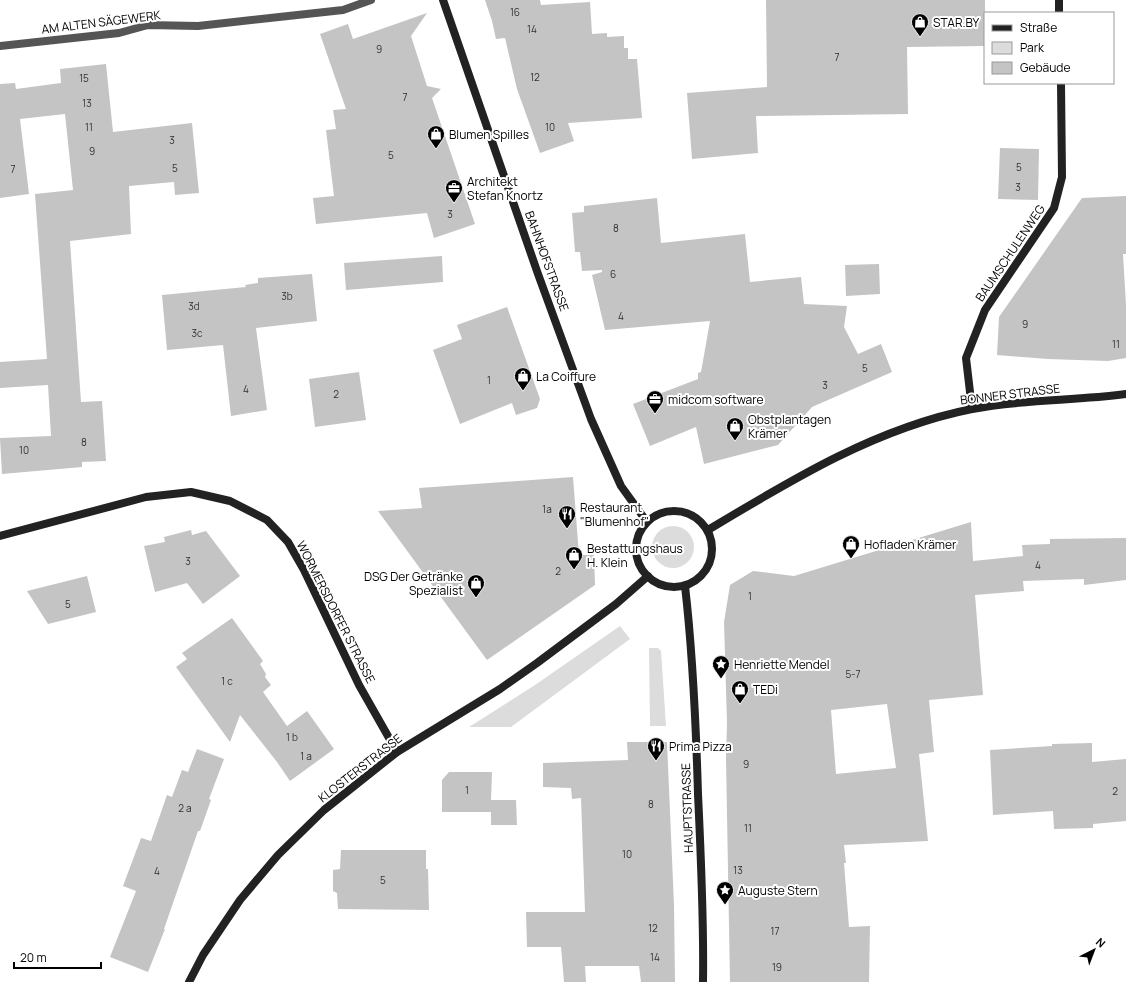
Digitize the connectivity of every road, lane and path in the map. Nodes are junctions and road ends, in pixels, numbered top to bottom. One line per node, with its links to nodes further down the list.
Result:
1 (371, 0): 5 (street, AM ALTEN SÄGEWERK)
2 (443, 0): 9 (main road, BAHNHOFSTRASSE)
3 (1059, 0): 4 (main road)
4 (1059, 12)
5 (0, 46)
6 (1060, 84): 8 (main road, BAUMSCHULENWEG)
7 (1126, 394): 8 (main road, BONNER STRASSE)
8 (972, 409): 10 (main road, BONNER STRASSE)
9 (647, 522): 10 (main road); 12 (main road)
10 (708, 530): 13 (main road)
11 (0, 536): 14 (main road, WORMERSDORFER STRASSE)
12 (648, 576): 13 (main road); 14 (main road, KLOSTERSTRASSE)
13 (685, 586): 16 (main road, HAUPTSTRASSE)
14 (397, 752): 15 (main road, KLOSTERSTRASSE)
15 (189, 982)
16 (703, 982)

